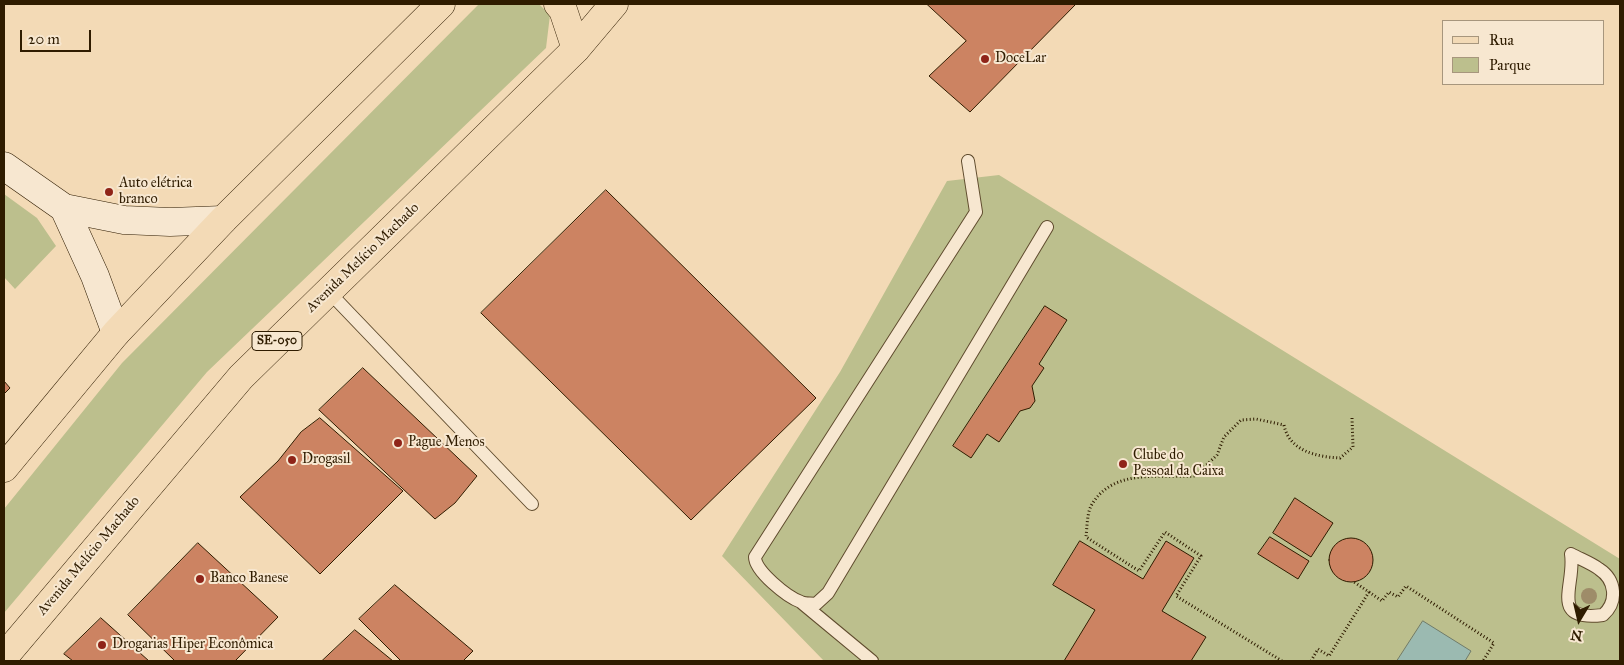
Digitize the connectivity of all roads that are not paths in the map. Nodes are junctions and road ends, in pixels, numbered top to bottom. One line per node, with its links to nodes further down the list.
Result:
1 (440, 4): 8 (main road)
2 (558, 4): 4 (main road)
3 (614, 4): 4 (main road, Avenida Melício Machado / SE-050)
4 (576, 49): 10 (main road, Avenida Melício Machado / SE-050)
5 (968, 162): 15 (lane)
6 (4, 166): 7 (street)
7 (64, 208): 8 (street); 11 (street)
8 (223, 220): 11 (main road)
9 (1047, 227): 15 (lane)
10 (328, 291): 13 (lane); 16 (main road, Avenida Melício Machado / SE-050)
11 (116, 333): 12 (main road)
12 (4, 468)
13 (532, 504)
14 (1571, 554): 14 (lane)
15 (802, 603): 17 (lane)
16 (4, 657)
17 (872, 661)

